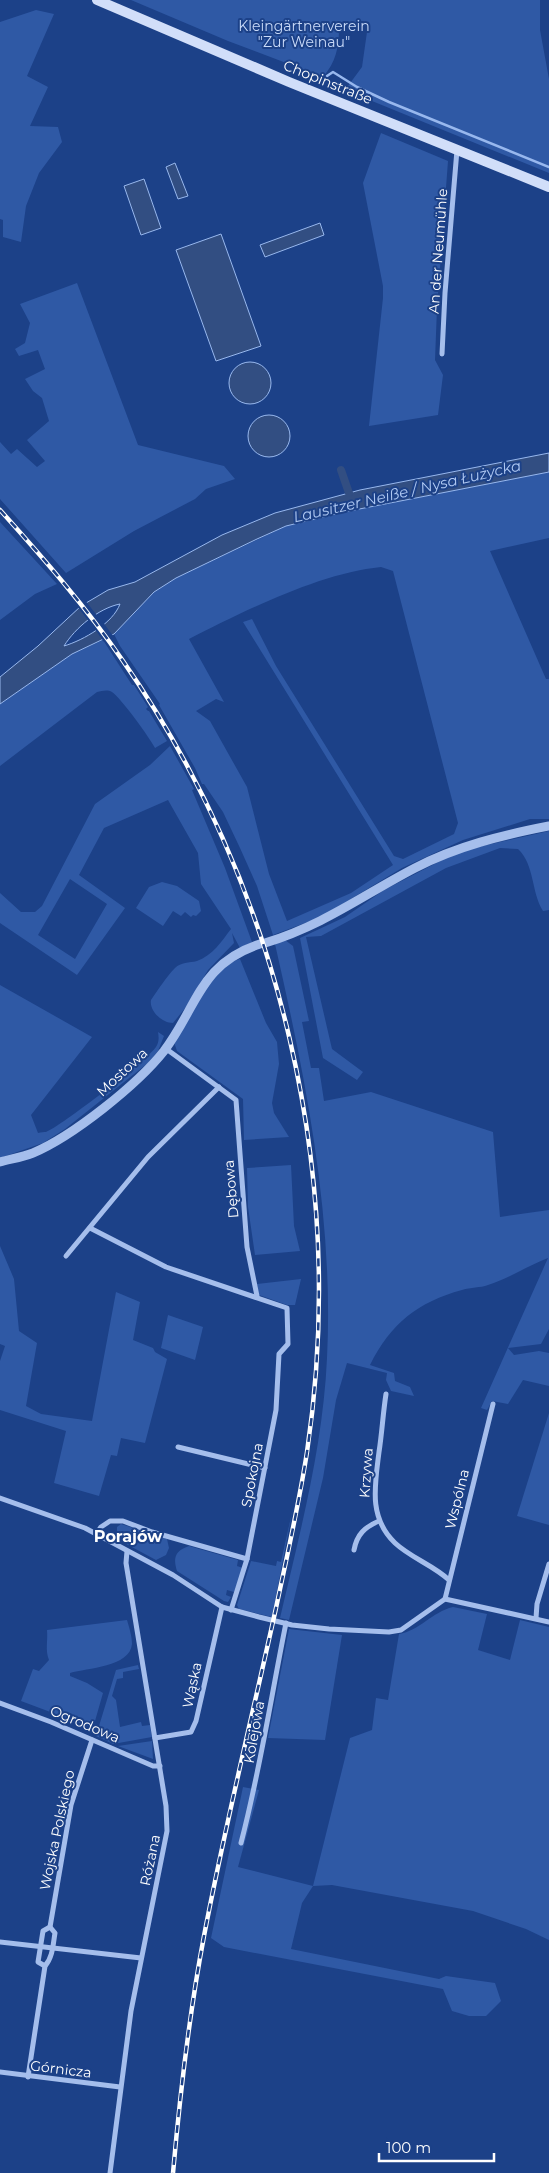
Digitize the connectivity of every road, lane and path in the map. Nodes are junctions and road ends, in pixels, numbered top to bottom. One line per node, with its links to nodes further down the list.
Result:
1 (97, 0): 2 (main road, Chopinstraße)
2 (457, 150): 3 (main road, Chopinstraße); 4 (street, An der Neumühle)
3 (549, 187)
4 (442, 354)
5 (549, 826): 6 (street, Mostowa)
6 (166, 1048): 7 (street, Dębowa); 8 (street, Mostowa)
7 (220, 1088): 9 (street); 11 (street, Dębowa)
8 (0, 1162)
9 (90, 1228): 10 (street); 11 (street)
10 (66, 1256)
11 (257, 1296): 15 (street, Spokojna)
12 (386, 1394): 17 (street, Krzywa)
13 (493, 1404): 23 (street, Wspólna)
14 (178, 1446): 15 (street)
15 (265, 1468): 21 (street, Spokojna)
16 (0, 1498): 18 (street)
17 (380, 1521): 19 (street); 23 (street, Krzywa)
18 (97, 1533): 20 (street); 21 (street)
19 (354, 1550)
20 (127, 1551): 25 (street); 31 (street, Różana)
21 (247, 1559): 26 (street, Spokojna)
22 (549, 1564): 27 (street)
23 (449, 1580): 24 (street, Wspólna)
24 (445, 1599): 27 (street); 29 (street)
25 (222, 1607): 26 (street); 31 (street, Wąska)
26 (231, 1610): 29 (street)
27 (536, 1618): 28 (street)
28 (549, 1622)
29 (286, 1624): 34 (street, Kolejowa)
30 (0, 1703): 32 (street, Ogrodowa)
31 (155, 1738): 33 (street, Różana)
32 (92, 1740): 33 (street, Ogrodowa); 35 (street, Wojska Polskiego)
33 (160, 1766): 39 (street, Różana)
34 (241, 1843)
35 (50, 1927): 37 (street, Wojska Polskiego); 38 (street, Wojska Polskiego)
36 (0, 1942): 37 (street)
37 (40, 1946): 38 (street); 40 (street)
38 (53, 1947): 39 (street); 40 (street)
39 (141, 1958): 43 (street, Różana)
40 (45, 1966): 42 (street)
41 (0, 2072): 42 (street, Górnicza)
42 (28, 2077): 43 (street, Górnicza)
43 (120, 2088): 44 (street, Różana)
44 (110, 2173)

